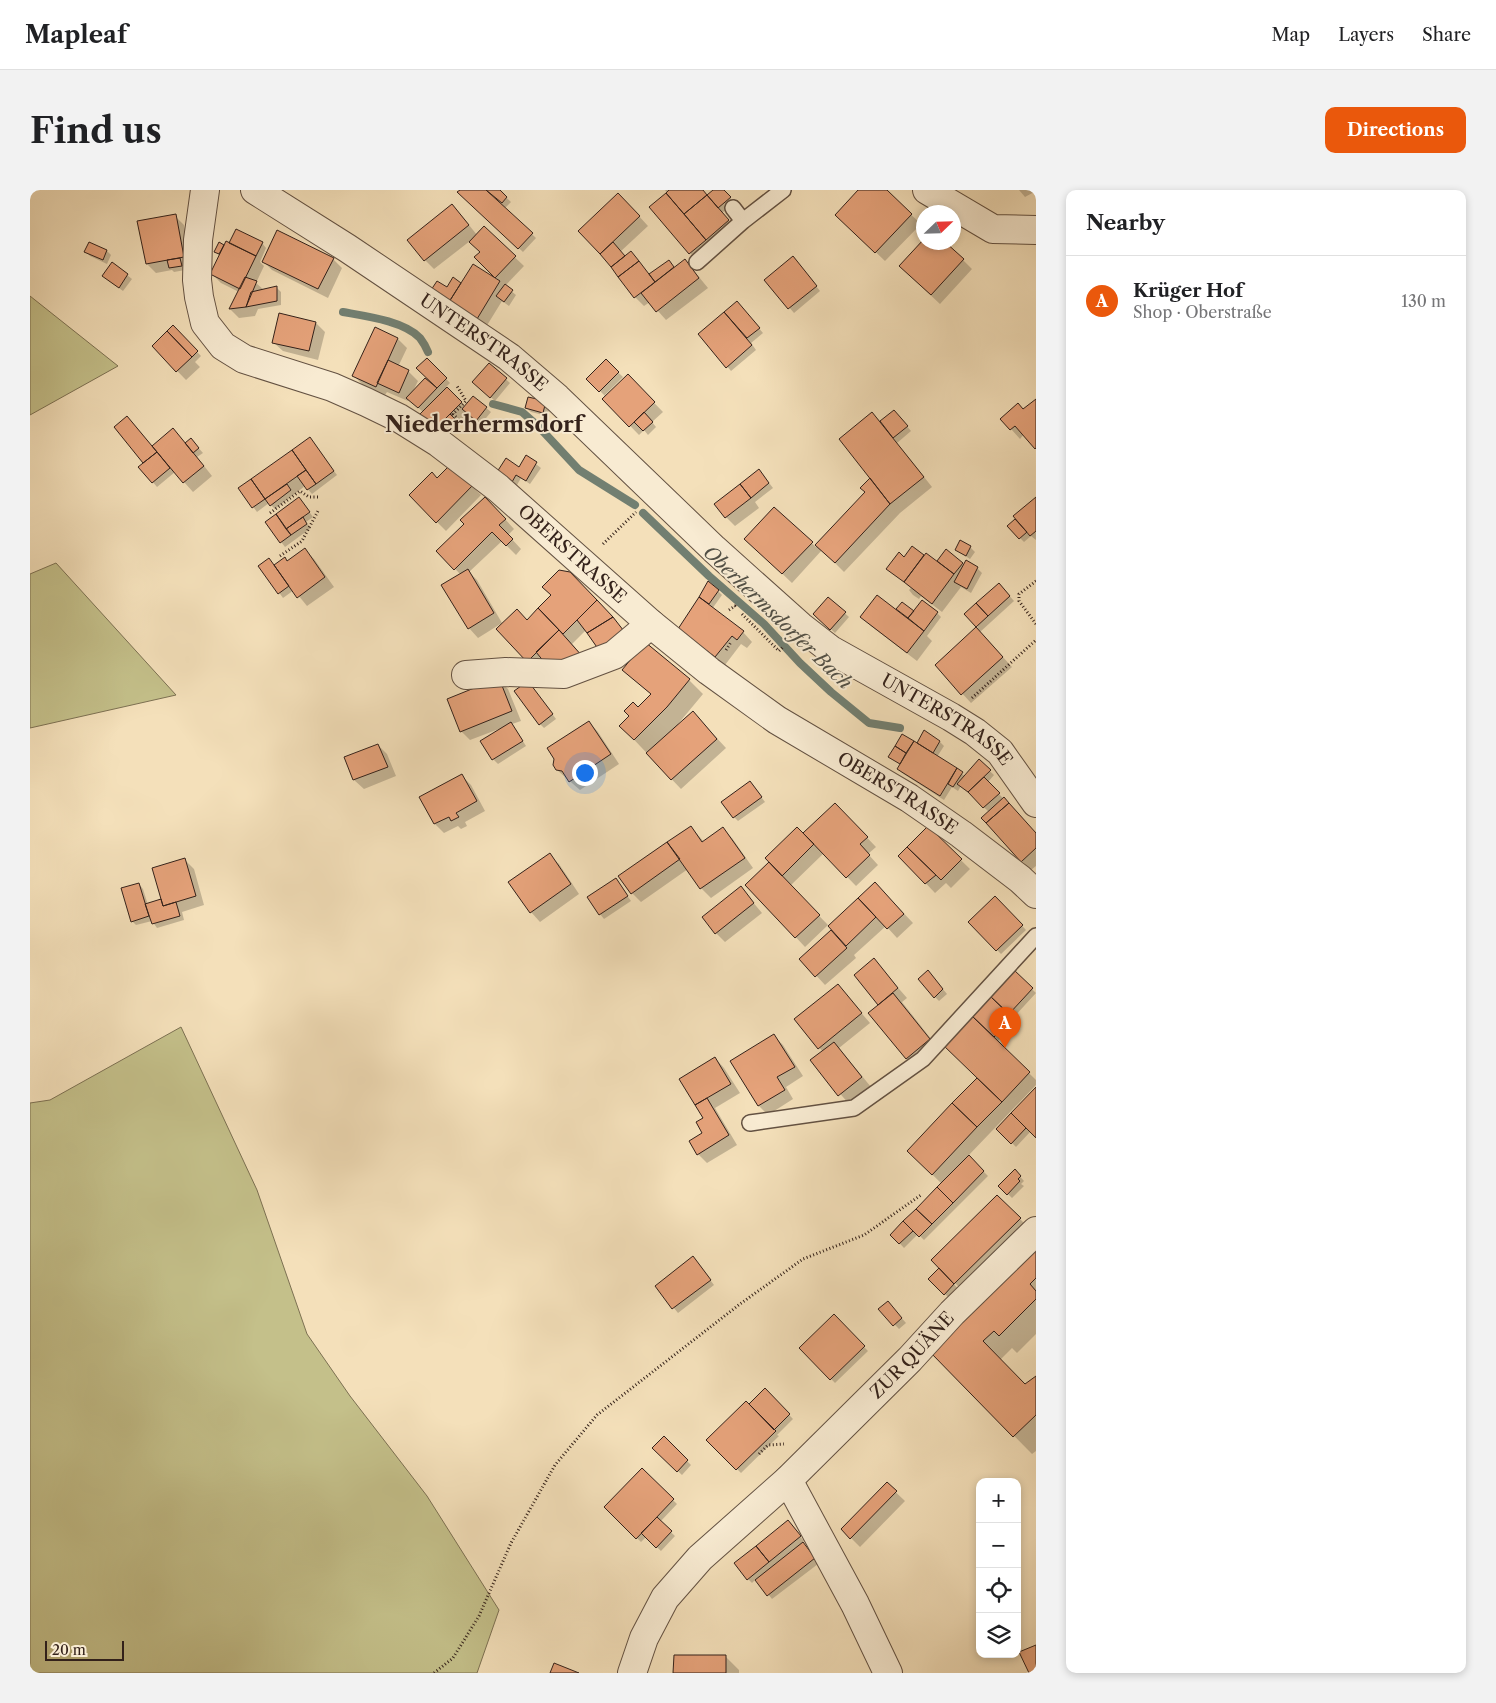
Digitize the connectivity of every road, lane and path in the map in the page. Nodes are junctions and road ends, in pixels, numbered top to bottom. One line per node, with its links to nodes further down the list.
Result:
1 (205, 190): 19 (street, OBERSTRASSE)
2 (255, 190): 24 (street, UNTERSTRASSE)
3 (783, 190): 6 (lane)
4 (927, 190): 7 (street)
5 (733, 208): 6 (lane)
6 (743, 222): 8 (lane)
7 (1036, 230)
8 (698, 262)
9 (457, 386): 10 (path)
10 (453, 414)
11 (320, 497): 13 (path)
12 (319, 508): 16 (path)
13 (270, 512)
14 (634, 514): 15 (path)
15 (599, 548)
16 (280, 556)
17 (1036, 581): 20 (path)
18 (729, 610): 22 (path)
19 (651, 624): 23 (street); 26 (street, OBERSTRASSE)
20 (1036, 624)
21 (1036, 640): 24 (path)
22 (781, 649)
23 (466, 675)
24 (951, 717): 25 (street, UNTERSTRASSE)
25 (1036, 803)
26 (1036, 894)
27 (1036, 936): 28 (lane)
28 (750, 1123)
29 (921, 1195): 34 (path)
30 (1036, 1231): 33 (street, ZUR QUÄNE)
31 (782, 1445): 32 (path)
32 (758, 1454)
33 (788, 1480): 35 (street, ZUR QUÄNE); 36 (street)
34 (434, 1673)
35 (632, 1673)
36 (888, 1673)

